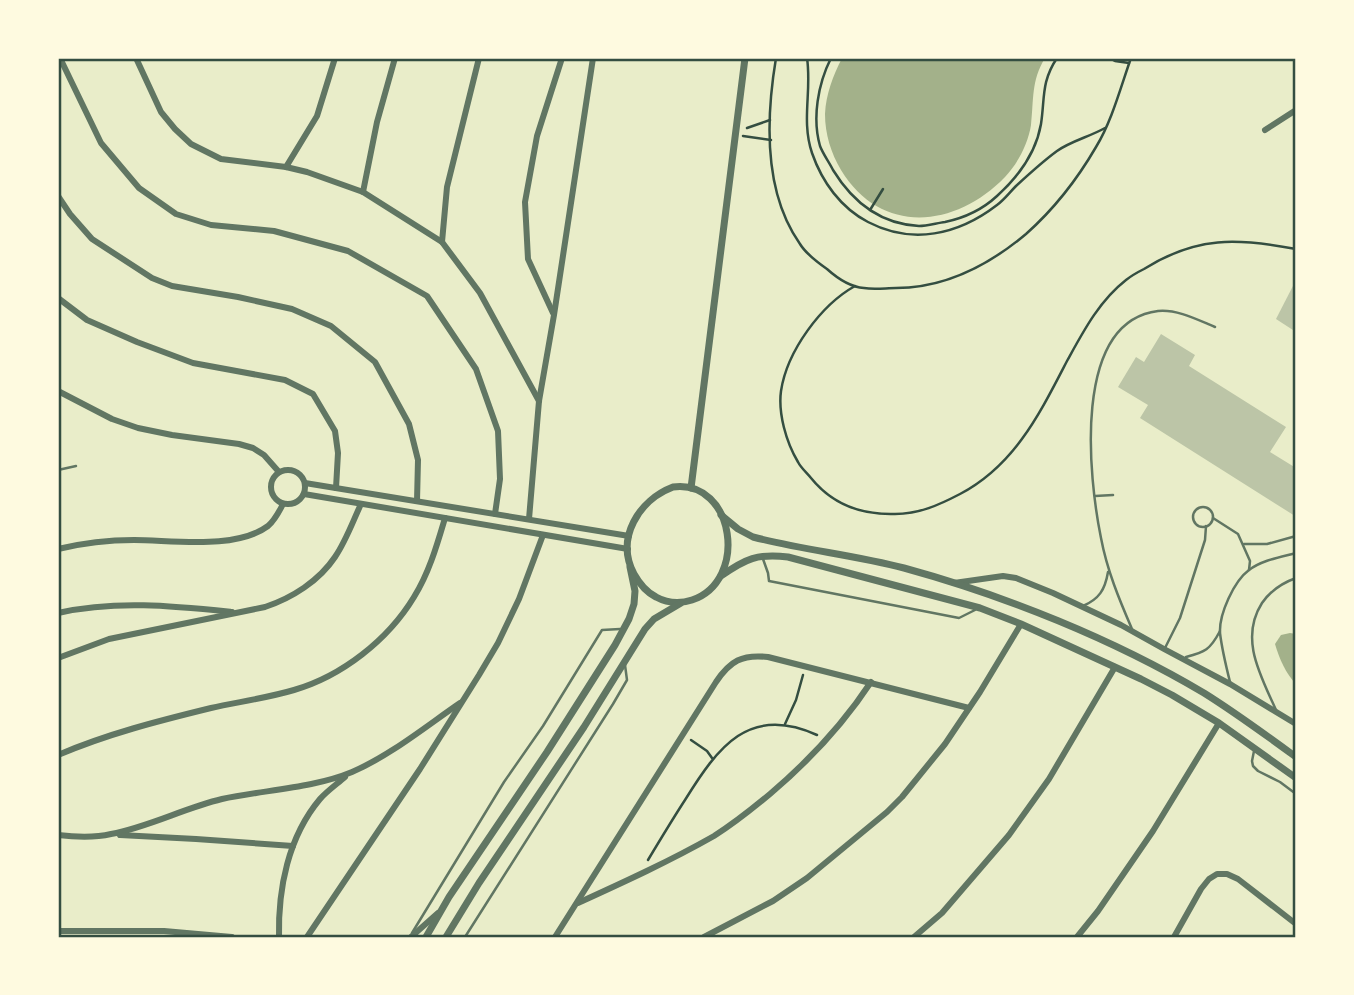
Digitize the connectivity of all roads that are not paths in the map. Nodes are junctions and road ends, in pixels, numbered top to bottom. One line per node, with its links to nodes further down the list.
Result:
1 (60, 58): 32 (street)
2 (136, 58): 11 (street)
3 (335, 58): 11 (street)
4 (395, 58): 12 (street)
5 (480, 58): 14 (street)
6 (562, 58): 16 (street)
7 (593, 58): 16 (street)
8 (745, 58): 25 (street)
9 (1296, 110): 10 (street)
10 (1265, 130)
11 (286, 166): 12 (street)
12 (363, 192): 14 (street)
13 (58, 196): 29 (street)
14 (442, 242): 19 (street)
15 (58, 298): 24 (street)
16 (554, 315): 19 (street)
17 (1215, 327): 27 (lane)
18 (58, 391): 22 (street)
19 (539, 401): 36 (street)
20 (76, 466): 21 (lane)
21 (58, 470)
22 (279, 472): 23 (street); 30 (street)
23 (305, 483): 24 (street); 26 (street)
24 (336, 488): 29 (street)
25 (691, 488): 33 (street); 39 (street)
26 (304, 494): 30 (street); 31 (street)
27 (1095, 495): 28 (lane); 47 (lane)
28 (1112, 495)
29 (417, 501): 32 (street)
30 (283, 504): 42 (street)
31 (361, 504): 34 (street); 56 (street)
32 (495, 514): 36 (street)
33 (721, 515): 49 (street); 51 (street)
34 (445, 518): 38 (street); 74 (street)
35 (1213, 518): 37 (lane); 37 (lane); 41 (lane)
36 (529, 519): 39 (street)
37 (1206, 527): 61 (lane)
38 (542, 534): 43 (street); 68 (street)
39 (628, 536): 43 (street)
40 (1296, 536): 41 (lane)
41 (1244, 544): 48 (lane)
42 (58, 548)
43 (628, 549): 46 (street)
44 (1296, 554): 48 (lane)
45 (762, 555): 49 (street); 54 (street); 54 (lane)
46 (630, 567): 52 (street); 58 (street)
47 (1109, 569): 53 (lane); 60 (lane)
48 (1248, 570): 59 (lane)
49 (721, 576): 52 (street)
50 (1296, 578): 70 (lane)
51 (954, 583): 53 (street); 75 (street)
52 (681, 603): 64 (street)
53 (1082, 607): 60 (street)
54 (981, 608): 57 (street)
55 (58, 613): 56 (street)
56 (237, 613): 62 (street)
57 (1021, 624): 65 (street); 69 (street)
58 (623, 629): 83 (street); 89 (lane)
59 (1220, 631): 63 (lane); 67 (lane)
60 (1133, 632): 61 (street)
61 (1164, 649): 63 (street)
62 (58, 658)
63 (1182, 658): 67 (street)
64 (623, 663): 91 (street); 92 (lane)
65 (1115, 667): 71 (street); 95 (street)
66 (871, 682): 69 (street); 82 (street); 82 (street)
67 (1230, 684): 70 (street)
68 (464, 699): 76 (street); 88 (street)
69 (970, 708): 94 (street)
70 (1276, 710): 72 (street)
71 (1219, 723): 73 (street); 96 (street)
72 (1296, 723)
73 (1254, 747): 77 (street); 78 (lane)
74 (58, 755)
75 (1296, 757)
76 (352, 772): 79 (street); 81 (street)
77 (1296, 778)
78 (1296, 794)
79 (111, 834): 80 (street); 81 (street)
80 (58, 835)
81 (293, 846): 87 (street)
82 (576, 904): 93 (street)
83 (441, 910): 89 (street); 90 (street)
84 (1296, 924): 97 (street)
85 (58, 931): 86 (street)
86 (232, 937)
87 (278, 937)
88 (307, 937)
89 (410, 937)
90 (426, 937)
91 (446, 937)
92 (466, 937)
93 (555, 937)
94 (704, 937)
95 (914, 937)
96 (1077, 937)
97 (1174, 937)

